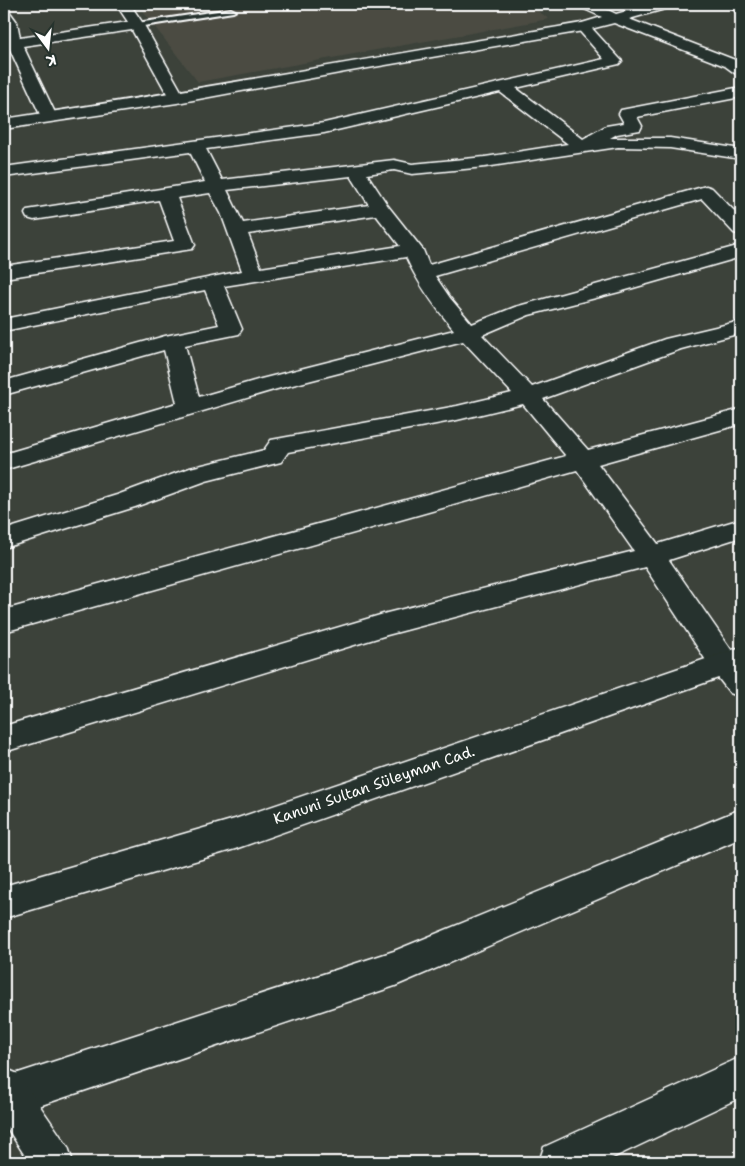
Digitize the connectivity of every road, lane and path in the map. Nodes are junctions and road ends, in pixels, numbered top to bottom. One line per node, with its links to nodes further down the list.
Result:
1 (123, 4): 9 (street)
2 (585, 4): 8 (street)
3 (667, 4): 8 (street)
4 (736, 4): 5 (street)
5 (741, 8)
6 (231, 11): 9 (lane)
7 (4, 14): 11 (street)
8 (616, 19): 10 (street); 12 (street)
9 (137, 25): 11 (street); 15 (street)
10 (582, 27): 13 (street); 15 (street)
11 (14, 43): 16 (street)
12 (737, 66)
13 (504, 88): 18 (street); 19 (street)
14 (741, 92): 19 (street)
15 (177, 98): 16 (street)
16 (49, 117): 17 (street)
17 (4, 124)
18 (196, 146): 22 (street); 23 (street)
19 (582, 147): 20 (street); 21 (street)
20 (741, 154)
21 (356, 170): 23 (street); 25 (street)
22 (4, 172)
23 (217, 186): 24 (street); 28 (street)
24 (166, 194): 26 (street); 31 (street)
25 (381, 209): 28 (street); 29 (street)
26 (34, 214)
27 (741, 229): 32 (street)
28 (235, 230): 33 (street)
29 (413, 250): 32 (street); 33 (street)
30 (741, 251): 37 (street)
31 (4, 272)
32 (423, 273): 37 (street)
33 (254, 275): 34 (street)
34 (212, 282): 35 (street); 38 (street)
35 (4, 325)
36 (741, 327): 40 (street)
37 (468, 333): 40 (street); 41 (street)
38 (173, 341): 39 (street); 41 (street)
39 (4, 388)
40 (528, 396): 43 (street); 46 (street)
41 (190, 406): 44 (street)
42 (741, 416): 43 (street)
43 (583, 461): 47 (street); 48 (street)
44 (4, 462)
45 (741, 528): 47 (street)
46 (4, 540)
47 (652, 556): 49 (street); 50 (street)
48 (4, 621)
49 (735, 669): 52 (street, Kanuni Sultan Süleyman Cad.)
50 (4, 739)
51 (741, 823): 54 (street)
52 (4, 902)
53 (741, 1077): 56 (street)
54 (6, 1092): 55 (street)
55 (53, 1162)
56 (559, 1162)

